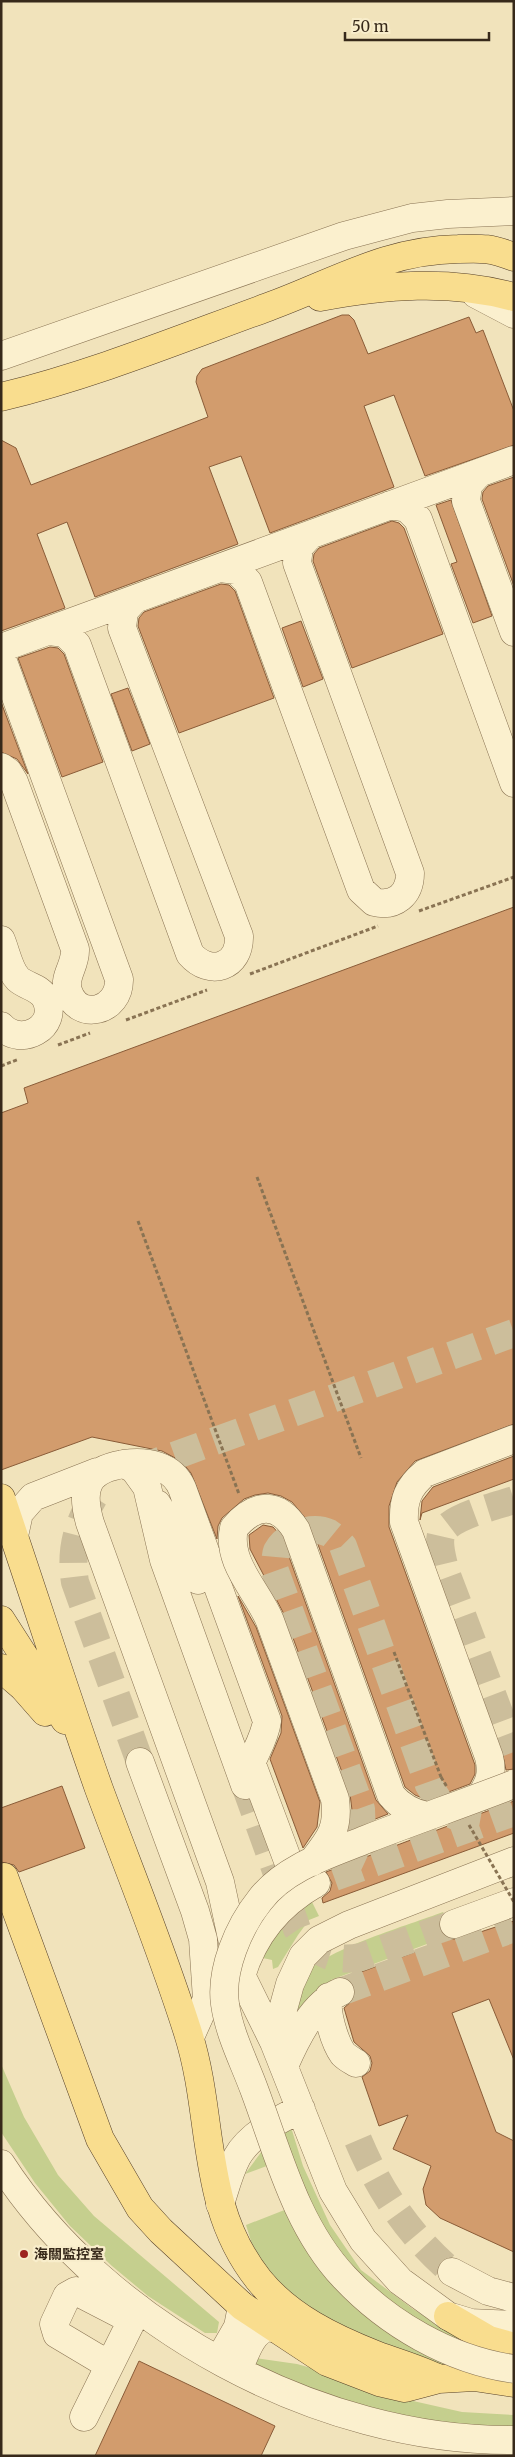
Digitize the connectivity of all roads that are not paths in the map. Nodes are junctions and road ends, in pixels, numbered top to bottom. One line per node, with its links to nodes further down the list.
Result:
1 (514, 211): 7 (street)
2 (506, 252): 5 (main road)
3 (463, 288): 4 (main road); 5 (main road); 6 (street)
4 (514, 297)
5 (276, 304): 8 (main road)
6 (514, 314)
7 (1, 356)
8 (58, 383): 9 (main road); 10 (main road)
9 (1, 397)
10 (1, 414)
11 (514, 460): 12 (street)
12 (479, 473): 13 (street); 18 (street)
13 (390, 505): 14 (street); 22 (street)
14 (310, 535): 15 (street); 15 (street)
15 (220, 568): 16 (street)
16 (135, 599): 17 (street); 17 (street)
17 (49, 631): 19 (street)
18 (514, 632)
19 (1, 648)
20 (1, 656): 21 (street)
21 (1, 767)
22 (514, 783)
23 (1, 940): 24 (street)
24 (1, 1026)
25 (514, 1439): 36 (street)
26 (124, 1464): 27 (street); 33 (street); 33 (street)
27 (97, 1472): 29 (street); 44 (street)
28 (1, 1498): 29 (main road)
29 (14, 1536): 35 (main road)
30 (1, 1620): 35 (main road)
31 (1, 1668): 35 (main road)
32 (140, 1762): 45 (street)
33 (250, 1767): 40 (street)
34 (514, 1784): 36 (street, bridge)
35 (99, 1788): 43 (main road)
36 (473, 1808): 37 (street, bridge)
37 (426, 1816): 40 (street, bridge); 40 (street, bridge)
38 (514, 1861): 47 (street)
39 (4, 1877): 54 (main road)
40 (313, 1877): 44 (street); 63 (street, bridge)
41 (514, 1902): 42 (street)
42 (454, 1924)
43 (166, 1965): 45 (street); 46 (main road)
44 (241, 1976): 47 (street)
45 (207, 2000): 46 (street); 49 (street)
46 (190, 2037): 51 (main road)
47 (279, 2054): 48 (street); 49 (street)
48 (356, 2063)
49 (298, 2101): 51 (street); 56 (street)
50 (1, 2164): 55 (street)
51 (220, 2204): 64 (main road)
52 (452, 2272): 53 (street)
53 (514, 2298)
54 (242, 2306): 58 (main road); 61 (street)
55 (135, 2314): 61 (street); 62 (street); 62 (street)
56 (458, 2319): 57 (street); 59 (street); 60 (main road)
57 (514, 2325)
58 (273, 2328): 61 (street); 64 (main road)
59 (514, 2335)
60 (514, 2347)
61 (229, 2365): 67 (street)
62 (109, 2366): 66 (street)
63 (514, 2369)
64 (439, 2379): 65 (main road)
65 (514, 2383)
66 (84, 2417)
67 (514, 2440)

